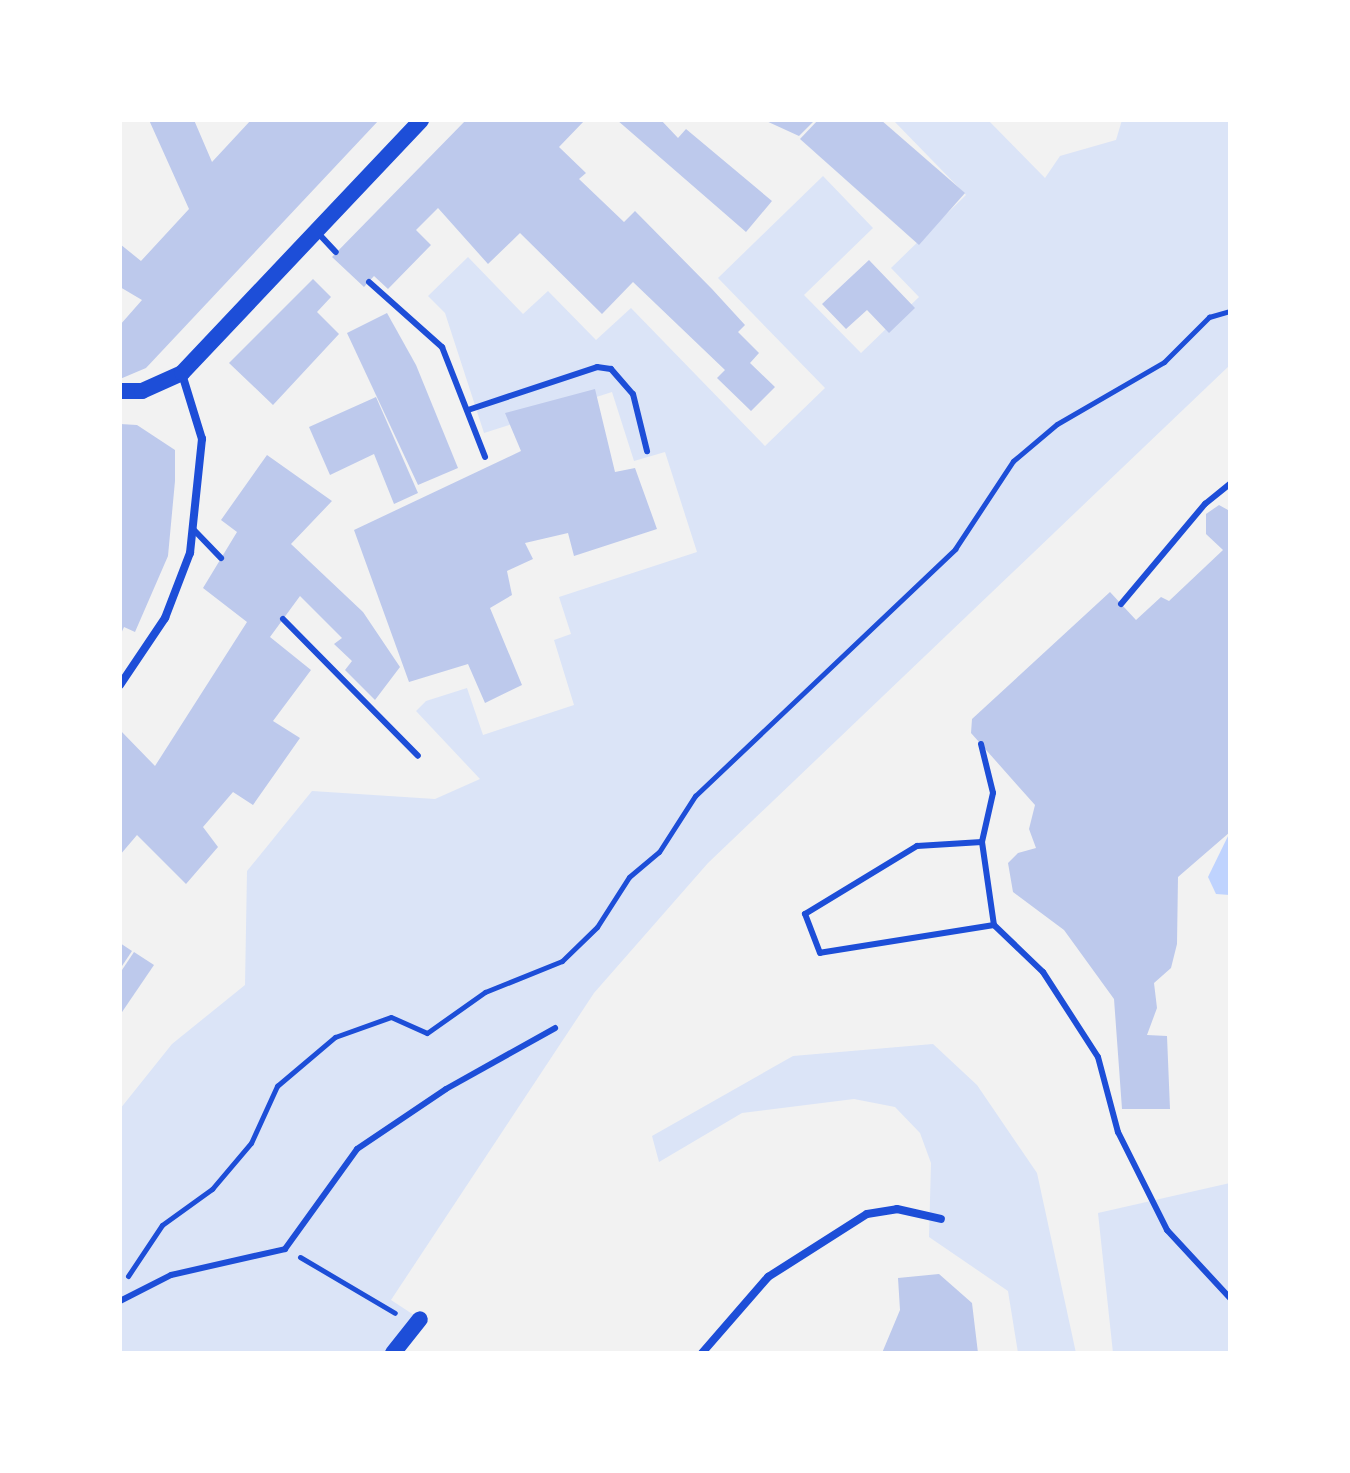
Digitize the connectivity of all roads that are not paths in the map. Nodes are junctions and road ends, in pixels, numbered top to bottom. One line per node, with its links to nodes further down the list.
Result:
1 (421, 120): 2 (main road)
2 (316, 231): 3 (lane); 5 (main road)
3 (336, 252)
4 (369, 282): 7 (lane)
5 (182, 373): 6 (main road); 11 (street)
6 (120, 391)
7 (468, 410): 8 (lane); 9 (lane)
8 (647, 451)
9 (485, 457)
10 (1230, 484): 13 (lane)
11 (194, 530): 12 (lane); 15 (street)
12 (221, 558)
13 (1121, 604)
14 (283, 619): 17 (lane)
15 (120, 685)
16 (981, 744): 18 (lane)
17 (418, 756)
18 (982, 842): 19 (lane); 19 (lane)
19 (994, 925): 22 (lane)
20 (555, 1028): 23 (lane)
21 (941, 1219): 26 (street)
22 (1230, 1298)
23 (120, 1301)
24 (418, 1322): 25 (main road)
25 (393, 1353)
26 (702, 1353)

